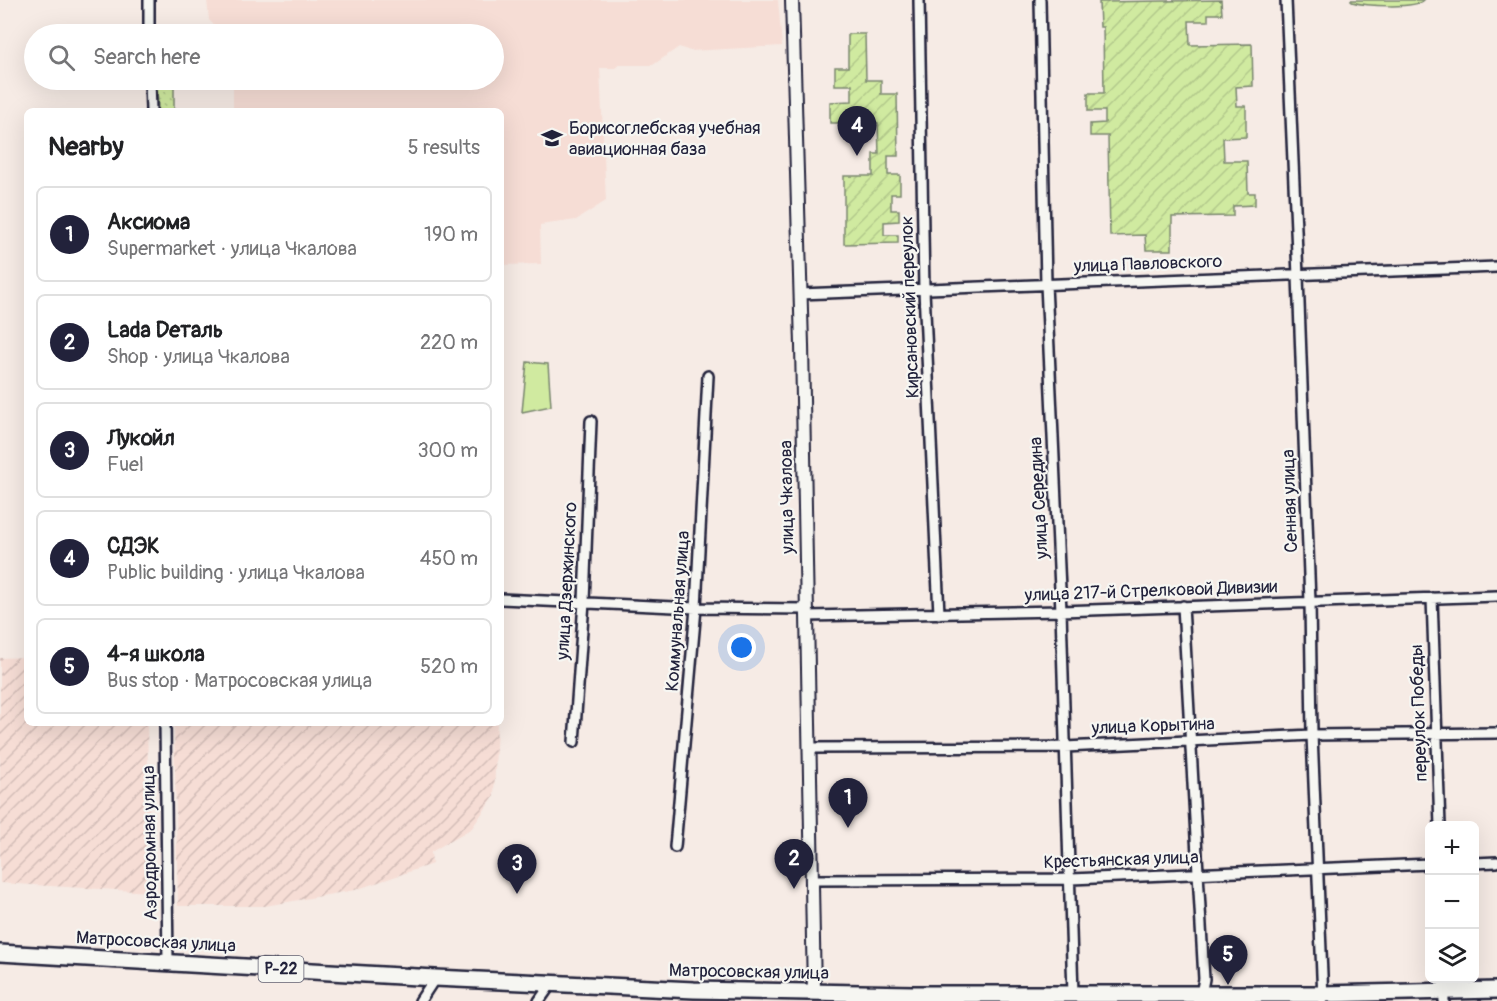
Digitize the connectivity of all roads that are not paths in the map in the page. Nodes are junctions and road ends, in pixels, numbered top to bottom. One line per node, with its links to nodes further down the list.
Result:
1 (149, 0): 6 (street)
2 (792, 0): 13 (street, улица Чкалова)
3 (919, 0): 12 (street, Кирсановский переулок)
4 (1040, 0): 11 (street, улица Середина)
5 (1286, 0): 10 (street, Сенная улица)
6 (149, 24)
7 (150, 90): 8 (street)
8 (151, 108)
9 (1497, 267): 10 (street, улица Павловского)
10 (1298, 276): 11 (street, улица Павловского); 20 (street, Сенная улица)
11 (1046, 284): 12 (street, улица Павловского); 23 (street, улица Середина)
12 (924, 290): 13 (street, улица Павловского); 25 (street, Кирсановский переулок)
13 (800, 294): 24 (street, улица Чкалова)
14 (708, 376): 22 (street, Коммунальная улица)
15 (591, 421): 19 (street, улица Дзержинского)
16 (1497, 596): 17 (street, улица 217-й Стрелковой Дивизии)
17 (1432, 598): 20 (street, улица 217-й Стрелковой Дивизии); 28 (street, переулок Победы)
18 (504, 599): 19 (street, улица 217-й Стрелковой Дивизии)
19 (584, 602): 22 (street, улица 217-й Стрелковой Дивизии); 31 (street, улица Дзержинского)
20 (1310, 602): 21 (street, улица 217-й Стрелковой Дивизии); 29 (street, Сенная улица)
21 (1183, 606): 23 (street, улица 217-й Стрелковой Дивизии); 30 (street)
22 (696, 608): 24 (street, улица 217-й Стрелковой Дивизии); 35 (street, Коммунальная улица)
23 (1061, 611): 25 (street, улица 217-й Стрелковой Дивизии); 32 (street, улица Середина)
24 (807, 612): 25 (street, улица 217-й Стрелковой Дивизии); 33 (street, улица Чкалова)
25 (939, 614)
26 (165, 726): 44 (street, Аэродромная улица)
27 (1497, 733): 28 (street, улица Корытина)
28 (1436, 734): 29 (street, улица Корытина); 34 (street, переулок Победы)
29 (1312, 735): 30 (street, улица Корытина); 39 (street, Сенная улица)
30 (1190, 741): 32 (street, улица Корытина); 40 (street)
31 (574, 742)
32 (1065, 747): 33 (street, улица Корытина); 41 (street, улица Середина)
33 (810, 748): 42 (street, улица Чкалова)
34 (1440, 821)
35 (675, 848)
36 (1497, 862): 37 (street)
37 (1479, 863)
38 (1425, 864): 39 (street, Крестьянская улица)
39 (1317, 868): 40 (street, Крестьянская улица); 54 (street, Сенная улица)
40 (1197, 874): 41 (street, Крестьянская улица); 52 (street)
41 (1071, 879): 42 (street, Крестьянская улица); 50 (street, улица Середина)
42 (812, 880): 49 (street, улица Чкалова)
43 (0, 953): 44 (highway, Матросовская улица / Р-22)
44 (168, 962): 45 (highway, Матросовская улица / Р-22)
45 (435, 978): 46 (highway, Матросовская улица / Р-22); 55 (street)
46 (550, 984): 51 (highway, Матросовская улица / Р-22); 56 (street)
47 (1444, 990): 48 (highway, Матросовская улица / Р-22); 54 (highway, Матросовская улица / Р-22)
48 (1497, 990)
49 (814, 993): 51 (highway, Матросовская улица / Р-22); 53 (highway, Матросовская улица / Р-22)
50 (1073, 994): 52 (highway, Матросовская улица / Р-22); 53 (highway, Матросовская улица / Р-22)
51 (692, 996)
52 (1200, 997): 54 (highway, Матросовская улица / Р-22)
53 (913, 998)
54 (1323, 998)
55 (420, 1001)
56 (539, 1001)

